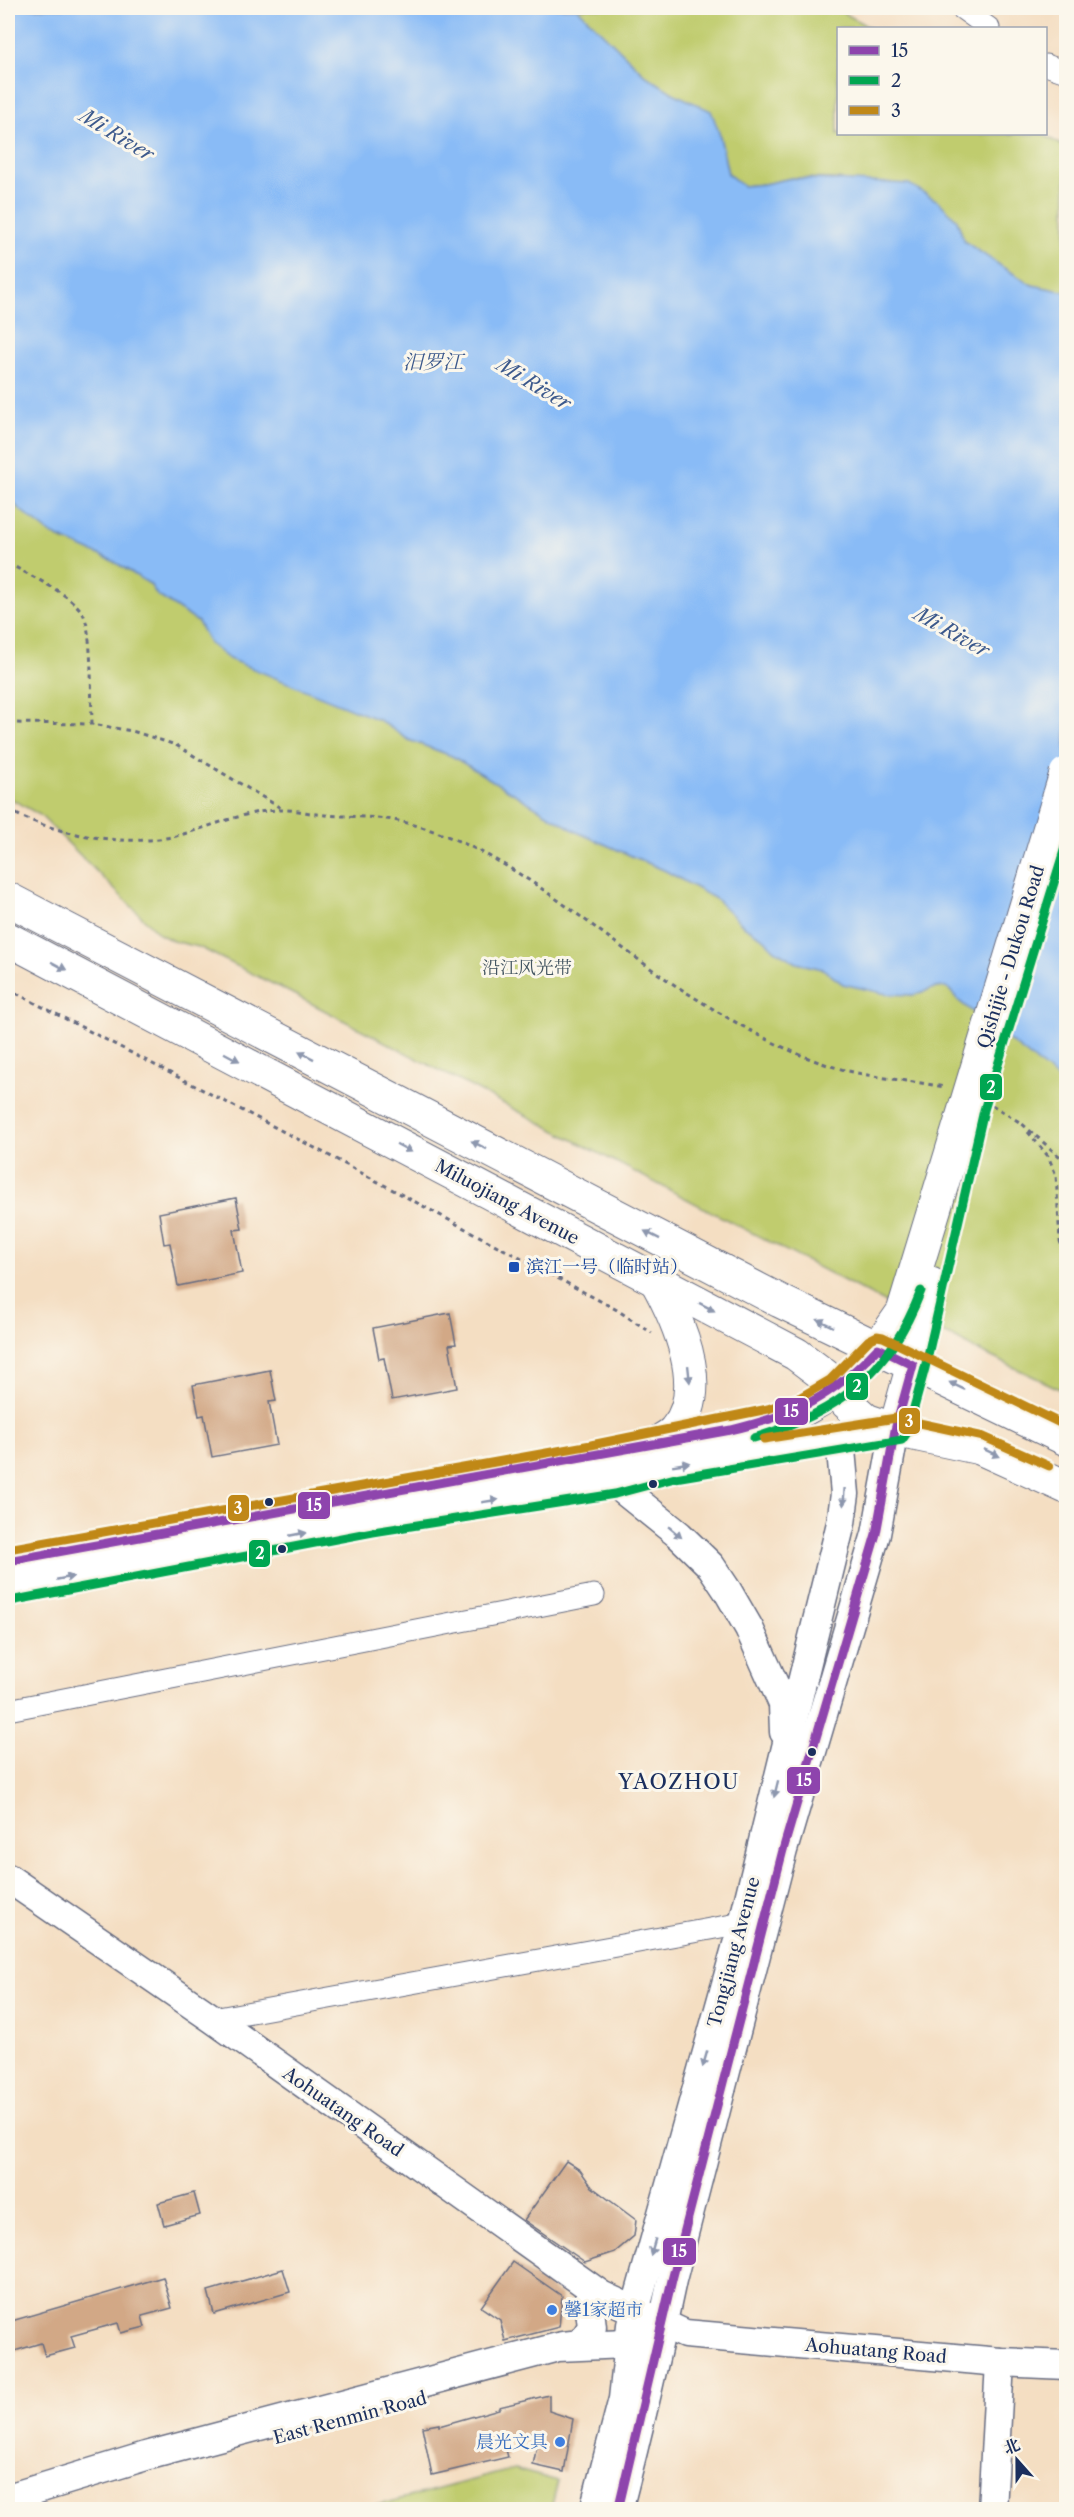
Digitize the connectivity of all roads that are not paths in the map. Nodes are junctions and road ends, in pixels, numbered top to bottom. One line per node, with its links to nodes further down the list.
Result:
1 (961, 8): 2 (street)
2 (988, 27)
3 (1047, 65): 4 (street)
4 (1066, 72)
5 (1066, 774): 9 (main road, Qishijie - Dukou Road, bridge)
6 (1066, 805): 9 (main road)
7 (8, 899): 11 (main road, Miluojiang Avenue, one-way to 7)
8 (8, 939): 10 (main road, Miluojiang Avenue, one-way to 10)
9 (970, 1101): 11 (main road); 12 (main road, Tongjiang Avenue)
10 (656, 1280): 13 (main road, Miluojiang Avenue, one-way to 13); 17 (main road, one-way to 17)
11 (878, 1348): 12 (main road, Miluojiang Avenue); 13 (main road)
12 (913, 1365): 14 (main road, Tongjiang Avenue); 16 (main road, Miluojiang Avenue, one-way to 12)
13 (837, 1390): 14 (main road, Miluojiang Avenue); 15 (main road, Tongjiang Avenue); 17 (main road)
14 (895, 1430): 15 (main road); 19 (main road, Miluojiang Avenue, one-way to 19); 27 (street, Tongjiang Avenue)
15 (840, 1439): 18 (main road, one-way to 15); 24 (street, Tongjiang Avenue, one-way to 24)
16 (1066, 1439)
17 (654, 1445): 20 (main road)
18 (613, 1482): 21 (main road, one-way to 18); 24 (street, one-way to 24)
19 (1066, 1487)
20 (8, 1562)
21 (8, 1589)
22 (594, 1595): 23 (street)
23 (8, 1710)
24 (784, 1755): 27 (street, Tongjiang Avenue, one-way to 27)
25 (8, 1878): 28 (street, Aohuatang Road)
26 (8, 1897): 29 (street)
27 (753, 1926): 28 (street); 30 (street, Tongjiang Avenue)
28 (213, 2019): 30 (street, Aohuatang Road)
29 (589, 2301): 30 (street); 31 (street)
30 (652, 2339): 31 (street, East Renmin Road); 33 (street, Aohuatang Road); 36 (street, East Renmin Road); 37 (street, Tongjiang Avenue); 38 (street, Tongjiang Avenue)
31 (558, 2347): 35 (street, East Renmin Road)
32 (1066, 2365): 33 (street, Aohuatang Road)
33 (1000, 2368): 34 (street); 39 (street)
34 (1066, 2378)
35 (8, 2498)
36 (25, 2510)
37 (594, 2510)
38 (618, 2510)
39 (992, 2510)

